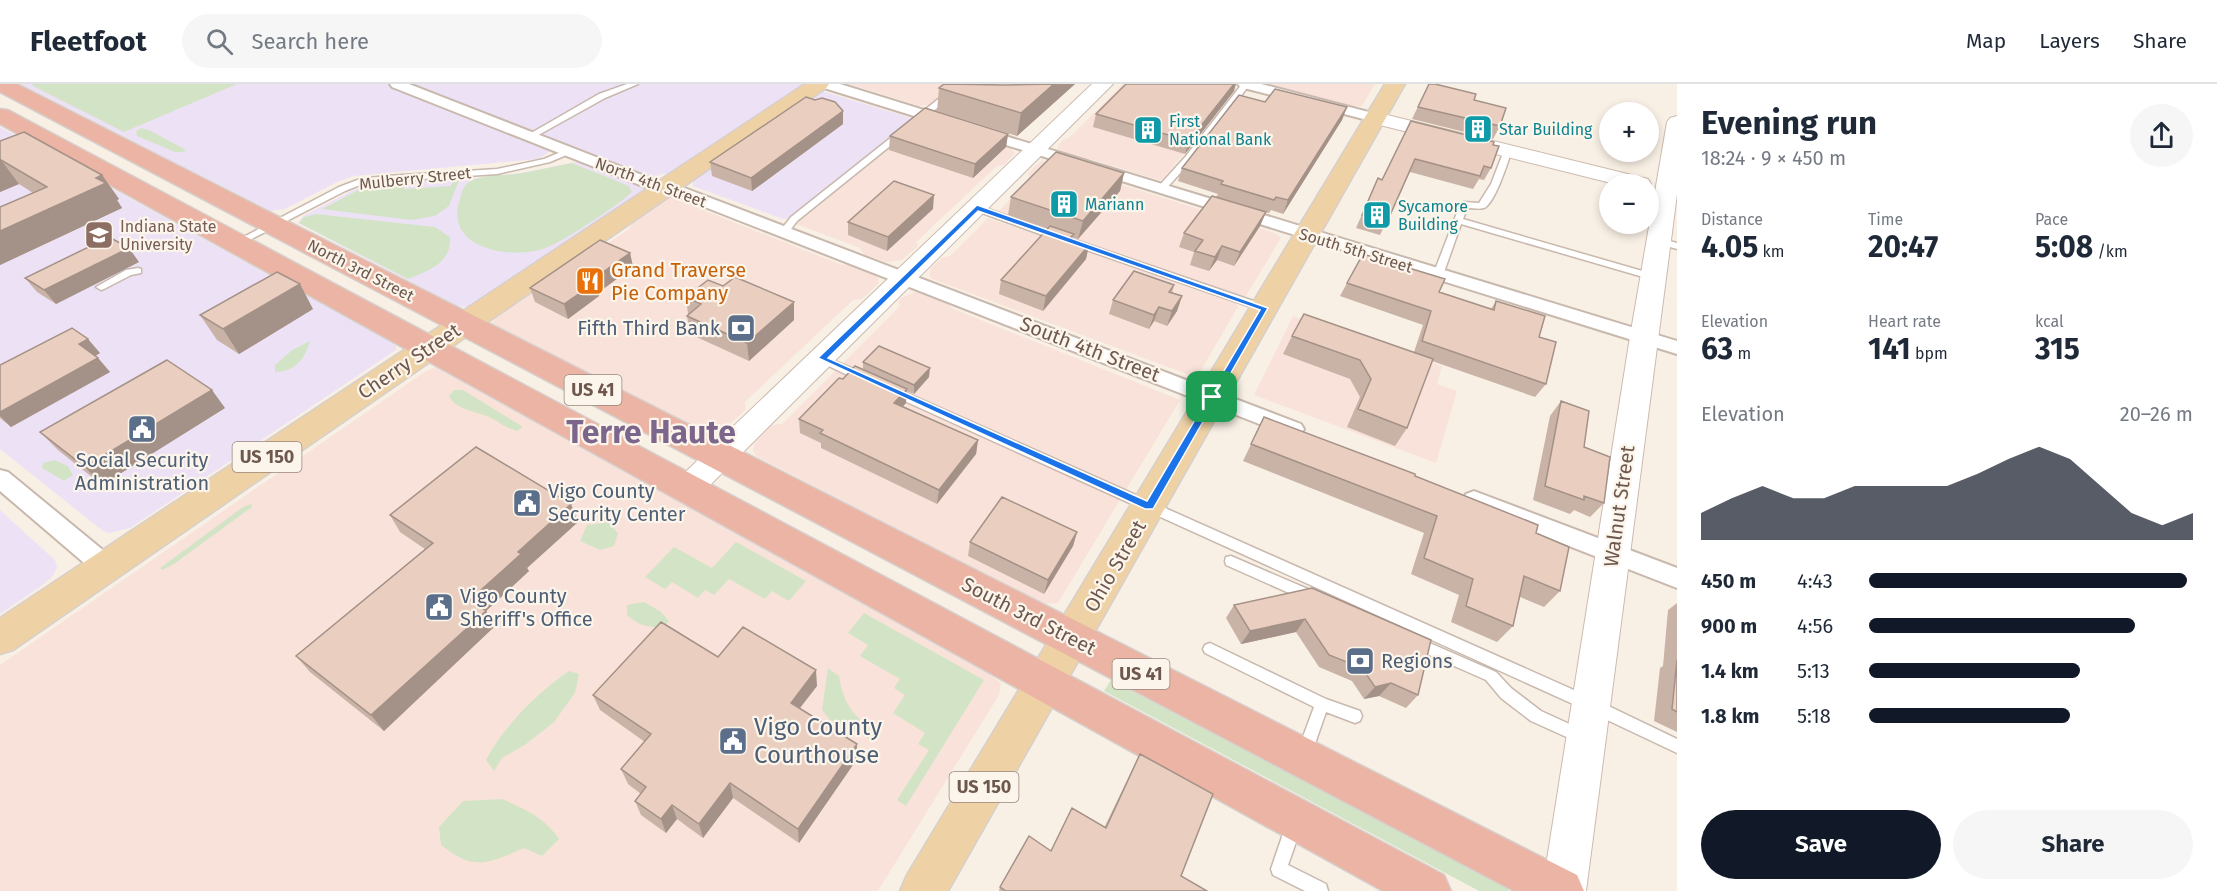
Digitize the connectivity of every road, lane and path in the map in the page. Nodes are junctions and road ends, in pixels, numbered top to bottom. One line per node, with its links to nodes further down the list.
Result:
1 (1, 84): 25 (highway, North 3rd Street / US 41)
2 (398, 84): 14 (street, North 4th Street)
3 (634, 84): 14 (lane)
4 (819, 84): 20 (main road, Cherry Street)
5 (826, 84): 11 (street, South 5th Street)
6 (961, 84): 11 (lane)
7 (1103, 84): 15 (street)
8 (1245, 84): 12 (street); 21 (lane)
9 (1395, 84): 12 (main road, Ohio Street)
10 (0, 115): 28 (highway, North 3rd Street / US 41)
11 (924, 115): 15 (street, South 5th Street); 26 (lane)
12 (1375, 118): 16 (street); 27 (main road, Ohio Street)
13 (1677, 122): 19 (street, Walnut Street)
14 (530, 136): 17 (street, North 4th Street)
15 (1036, 150): 21 (street, South 5th Street); 23 (street)
16 (1508, 150): 18 (street); 24 (lane)
17 (568, 151): 20 (street, North 4th Street); 25 (lane, Mulberry Street)
18 (1600, 174)
19 (1659, 185)
20 (668, 187): 26 (street, North 4th Street); 36 (main road, Cherry Street)
21 (1161, 189): 27 (street, South 5th Street)
22 (1659, 194): 29 (street, Walnut Street)
23 (977, 208): 32 (street); 35 (lane)
24 (1459, 221): 31 (lane); 33 (lane)
25 (273, 225): 28 (lane, Mulberry Street); 36 (highway, North 3rd Street / US 41)
26 (785, 231): 32 (street, North 4th Street)
27 (1307, 234): 31 (street, South 5th Street); 35 (main road, Ohio Street)
28 (237, 243): 38 (highway, North 3rd Street / US 41)
29 (1668, 243): 33 (street, Walnut Street)
30 (138, 271): 34 (lane)
31 (1438, 275): 37 (street, South 5th Street)
32 (906, 277): 40 (street); 41 (street, South 4th Street)
33 (1653, 277): 37 (street, Walnut Street)
34 (101, 287)
35 (1264, 308): 41 (main road, Ohio Street)
36 (465, 324): 38 (main road, Cherry Street / US 150); 43 (highway, North 3rd Street / US 41)
37 (1643, 338): 39 (street, South 5th Street); 48 (street, Walnut Street)
38 (429, 348): 45 (highway, North 3rd Street / US 41); 50 (main road, Cherry Street / US 150)
39 (1677, 348)
40 (822, 358): 43 (street); 47 (lane)
41 (1212, 397): 42 (street, South 4th Street); 47 (main road, Ohio Street)
42 (1310, 435)
43 (721, 457): 45 (street); 55 (highway, South 3rd Street / US 41)
44 (0, 478): 50 (street)
45 (687, 489): 57 (highway, US 41)
46 (1451, 491): 48 (street)
47 (1149, 506): 55 (main road, Ohio Street); 59 (lane)
48 (1612, 554): 51 (street); 59 (street, Walnut Street)
49 (1231, 561): 52 (lane)
50 (106, 567): 53 (main road, Cherry Street / US 150)
51 (1677, 578)
52 (1329, 604)
53 (0, 638)
54 (1404, 638): 61 (lane)
55 (1072, 639): 57 (main road, Ohio Street); 63 (highway, South 3rd Street / US 41)
56 (1210, 649): 58 (lane)
57 (1045, 683): 64 (highway, US 41); 65 (main road, Ohio Street / US 150)
58 (1322, 704): 60 (lane); 63 (lane)
59 (1589, 704): 61 (street, Walnut Street); 62 (lane)
60 (1355, 716)
61 (1585, 738): 68 (street, Walnut Street)
62 (1677, 746)
63 (1304, 757): 68 (highway, South 3rd Street / US 41)
64 (1296, 820): 66 (lane); 67 (highway, US 41)
65 (923, 891)
66 (1320, 891)
67 (1428, 891)
68 (1562, 891)

